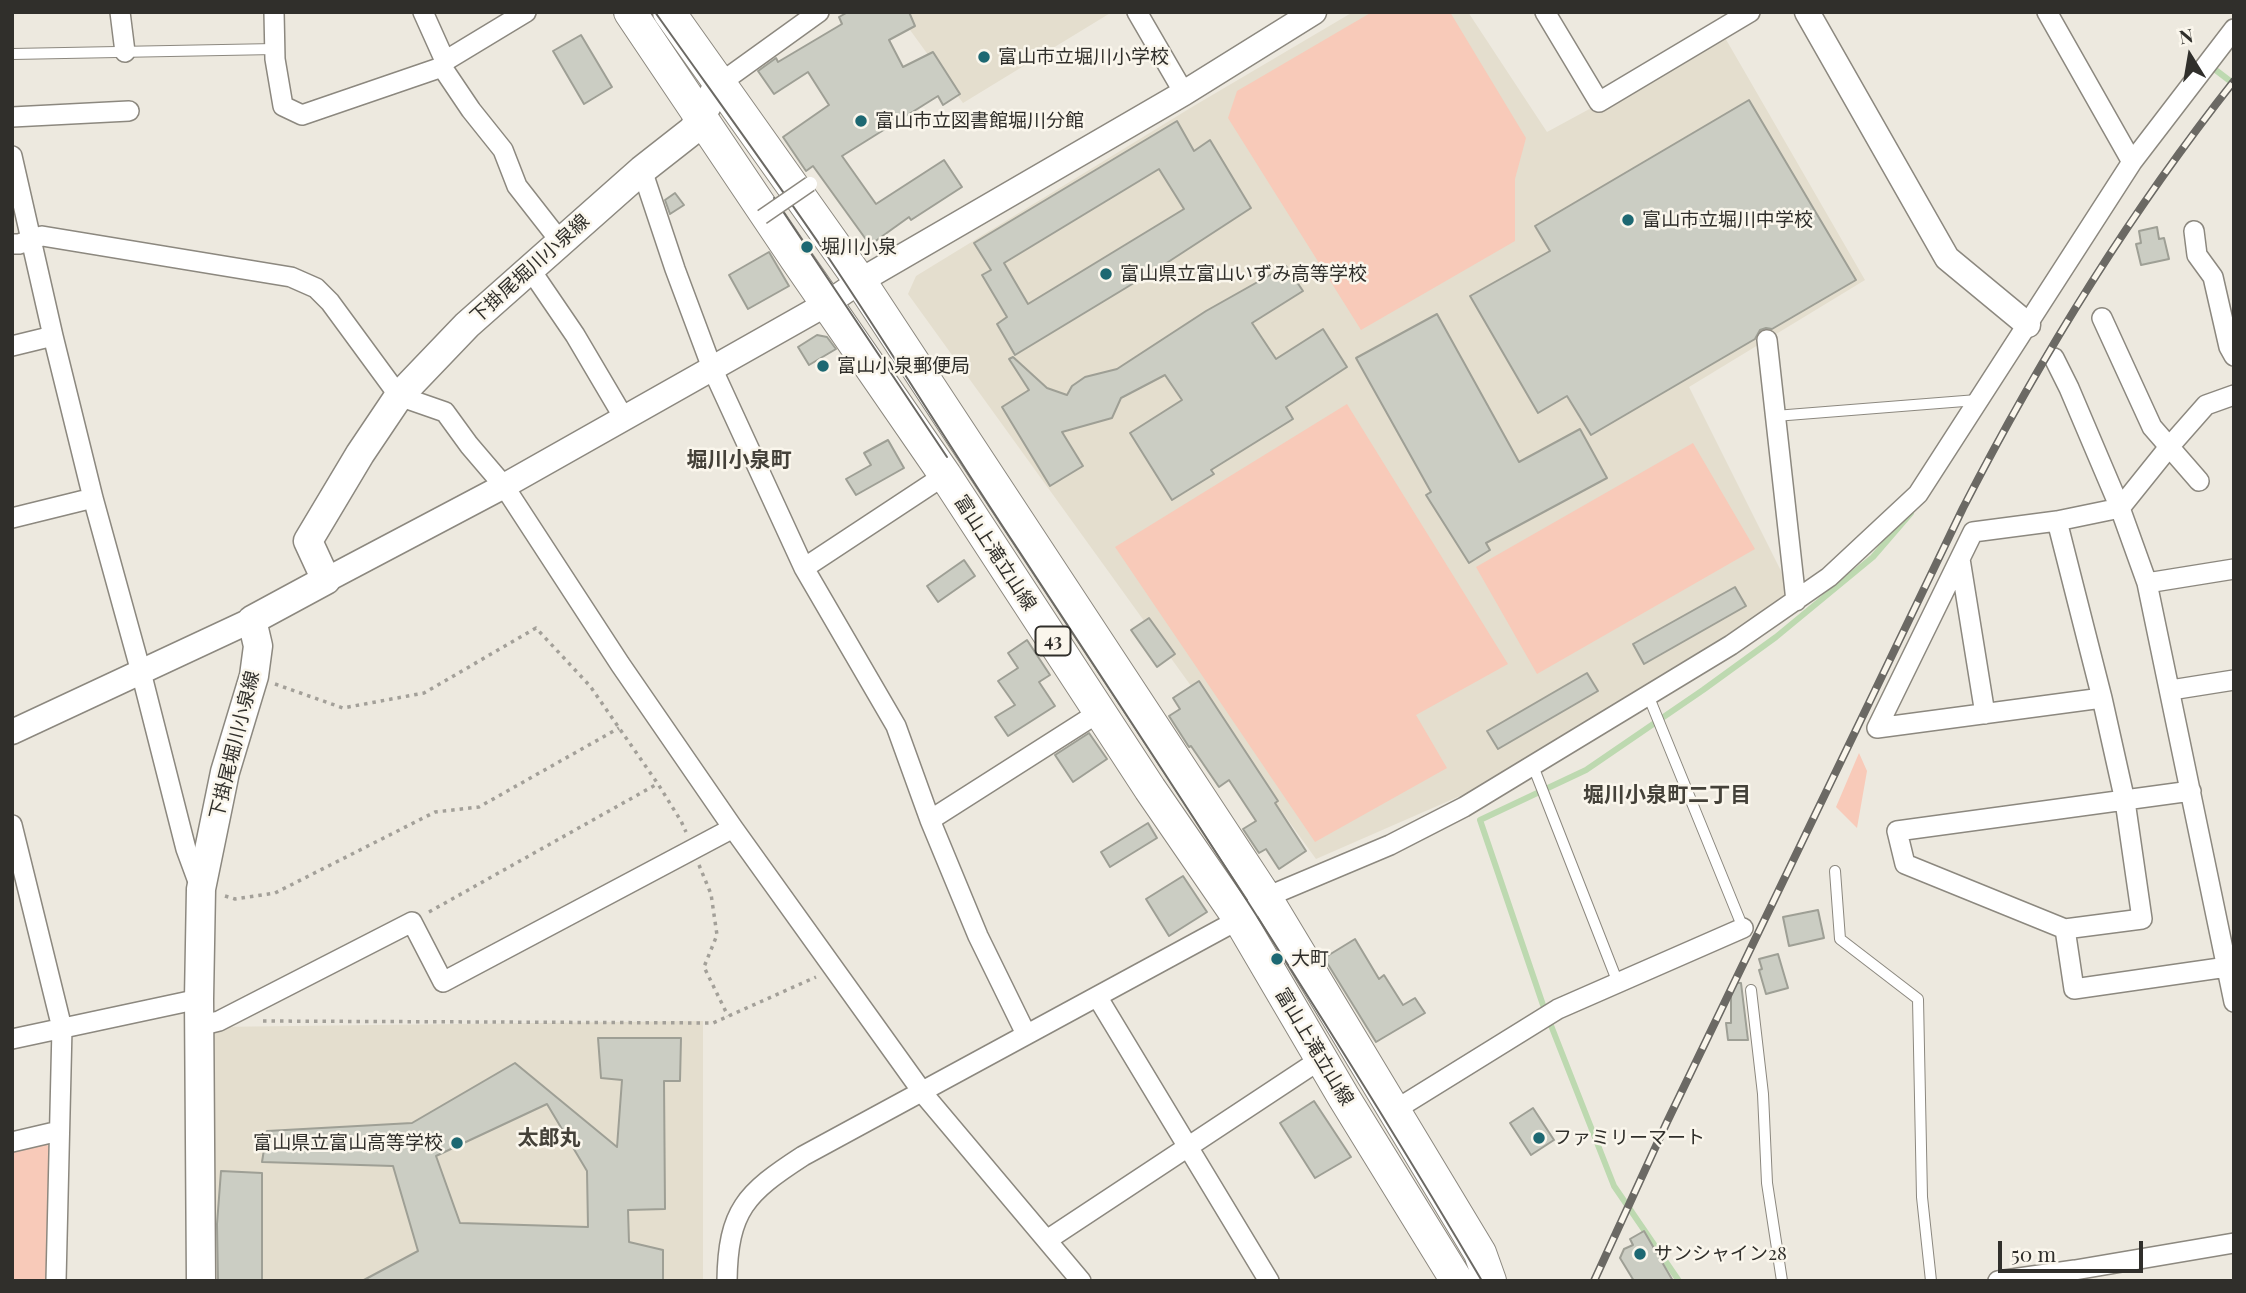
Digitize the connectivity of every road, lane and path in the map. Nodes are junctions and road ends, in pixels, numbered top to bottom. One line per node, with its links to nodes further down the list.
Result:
1 (120, 12): 16 (street)
2 (274, 12): 15 (street)
3 (423, 12): 18 (street)
4 (526, 12): 18 (street)
5 (630, 12): 22 (main road, 富山上滝立山線 / 43)
6 (669, 12): 19 (main road, 富山上滝立山線 / 43)
7 (819, 12): 19 (street)
8 (1137, 12): 20 (street)
9 (1314, 12): 20 (street)
10 (1545, 12): 11 (street)
11 (1749, 12)
12 (1807, 12): 36 (street)
13 (2047, 12): 25 (street)
14 (2234, 29): 25 (street)
15 (275, 48): 16 (lane); 18 (street)
16 (125, 52): 17 (lane)
17 (12, 54)
18 (444, 64): 30 (street)
19 (719, 84): 22 (main road, 下掛尾堀川小泉線); 33 (main road, 富山上滝立山線 / 43)
20 (1184, 93): 33 (street)
21 (129, 111): 23 (street)
22 (701, 116): 26 (main road, 下掛尾堀川小泉線); 34 (main road, 富山上滝立山線 / 43)
23 (12, 117)
24 (12, 156): 31 (street)
25 (2133, 162): 36 (street)
26 (642, 170): 30 (main road, 下掛尾堀川小泉線); 42 (street)
27 (810, 184): 28 (street, bridge)
28 (762, 217)
29 (2194, 231): 40 (street)
30 (561, 241): 32 (main road, 下掛尾堀川小泉線)
31 (22, 242): 37 (street); 44 (street)
32 (530, 270): 44 (main road, 下掛尾堀川小泉線); 47 (street)
33 (860, 281): 34 (street); 84 (main road, 富山上滝立山線 / 43)
34 (828, 303): 42 (street); 49 (main road, 富山上滝立山線 / 43)
35 (2102, 318): 48 (street)
36 (2033, 330): 45 (street)
37 (53, 336): 39 (street); 52 (street)
38 (1766, 340): 46 (street)
39 (12, 346)
40 (2234, 356)
41 (2054, 358): 53 (street)
42 (712, 368): 47 (street); 57 (street)
43 (2234, 395): 48 (street)
44 (399, 396): 51 (street); 59 (main road, 下掛尾堀川小泉線)
45 (1979, 400): 46 (lane); 61 (street)
46 (1775, 416): 61 (street)
47 (624, 418): 51 (street)
48 (2169, 447): 50 (street); 53 (street)
49 (945, 475): 57 (street); 69 (main road, 富山上滝立山線 / 43)
50 (2199, 481)
51 (505, 486): 59 (street); 79 (street)
52 (93, 498): 54 (street); 63 (street)
53 (2120, 508): 55 (street); 60 (street)
54 (12, 518)
55 (2057, 521): 56 (street); 68 (street)
56 (1960, 559): 70 (street); 70 (street)
57 (804, 568): 77 (street)
58 (2234, 569): 60 (street)
59 (326, 580): 62 (main road)
60 (2147, 583): 66 (street)
61 (1796, 601): 67 (street)
62 (252, 620): 63 (street); 64 (main road, 下掛尾堀川小泉線)
63 (141, 672): 72 (street); 83 (street)
64 (254, 676): 71 (path); 83 (main road, 下掛尾堀川小泉線)
65 (2234, 680): 66 (street)
66 (2171, 690): 75 (street)
67 (1648, 695): 73 (street); 87 (lane)
68 (2102, 698): 70 (street); 76 (street)
69 (1101, 712): 77 (street); 85 (main road, 富山上滝立山線 / 43)
70 (1985, 714)
71 (619, 728): 74 (path); 83 (path)
72 (12, 732)
73 (1533, 766): 84 (street); 91 (lane)
74 (657, 784): 80 (path); 86 (path)
75 (2191, 791): 76 (street); 89 (street)
76 (2125, 801): 88 (street); 88 (street)
77 (930, 820): 99 (street)
78 (12, 825): 82 (street)
79 (733, 828): 80 (street); 90 (street)
80 (693, 849): 86 (street); 96 (path)
81 (1835, 871): 118 (lane)
82 (19, 882): 98 (street)
83 (201, 889): 95 (main road, 下掛尾堀川小泉線)
84 (1266, 898): 85 (street); 103 (main road, 富山上滝立山線 / 43)
85 (1238, 917): 93 (street); 101 (main road, 富山上滝立山線 / 43)
86 (412, 922): 95 (street)
87 (1743, 928): 91 (street)
88 (2065, 929): 89 (street)
89 (2227, 967): 94 (street)
90 (834, 969): 96 (path); 102 (street)
91 (1618, 983): 103 (street)
92 (1751, 990): 117 (lane)
93 (1098, 998): 99 (street); 106 (street)
94 (2234, 1002)
95 (199, 1012): 98 (street); 112 (main road, 下掛尾堀川小泉線)
96 (728, 1016): 97 (path)
97 (260, 1021)
98 (62, 1028): 100 (street); 104 (street)
99 (1026, 1034): 102 (street)
100 (12, 1039)
101 (1321, 1059): 106 (street); 110 (main road, 富山上滝立山線 / 43)
102 (922, 1091): 107 (street); 113 (street)
103 (1395, 1110): 116 (main road, 富山上滝立山線 / 43)
104 (59, 1131): 105 (street); 111 (street)
105 (12, 1142)
106 (1188, 1147): 107 (street); 115 (street)
107 (1047, 1240): 114 (street)
108 (2234, 1243): 109 (street)
109 (2077, 1275): 119 (street)
110 (1451, 1279)
111 (56, 1281)
112 (201, 1281)
113 (727, 1281)
114 (1081, 1281)
115 (1269, 1281)
116 (1490, 1281)
117 (1782, 1281)
118 (1931, 1281)
119 (1998, 1281)

